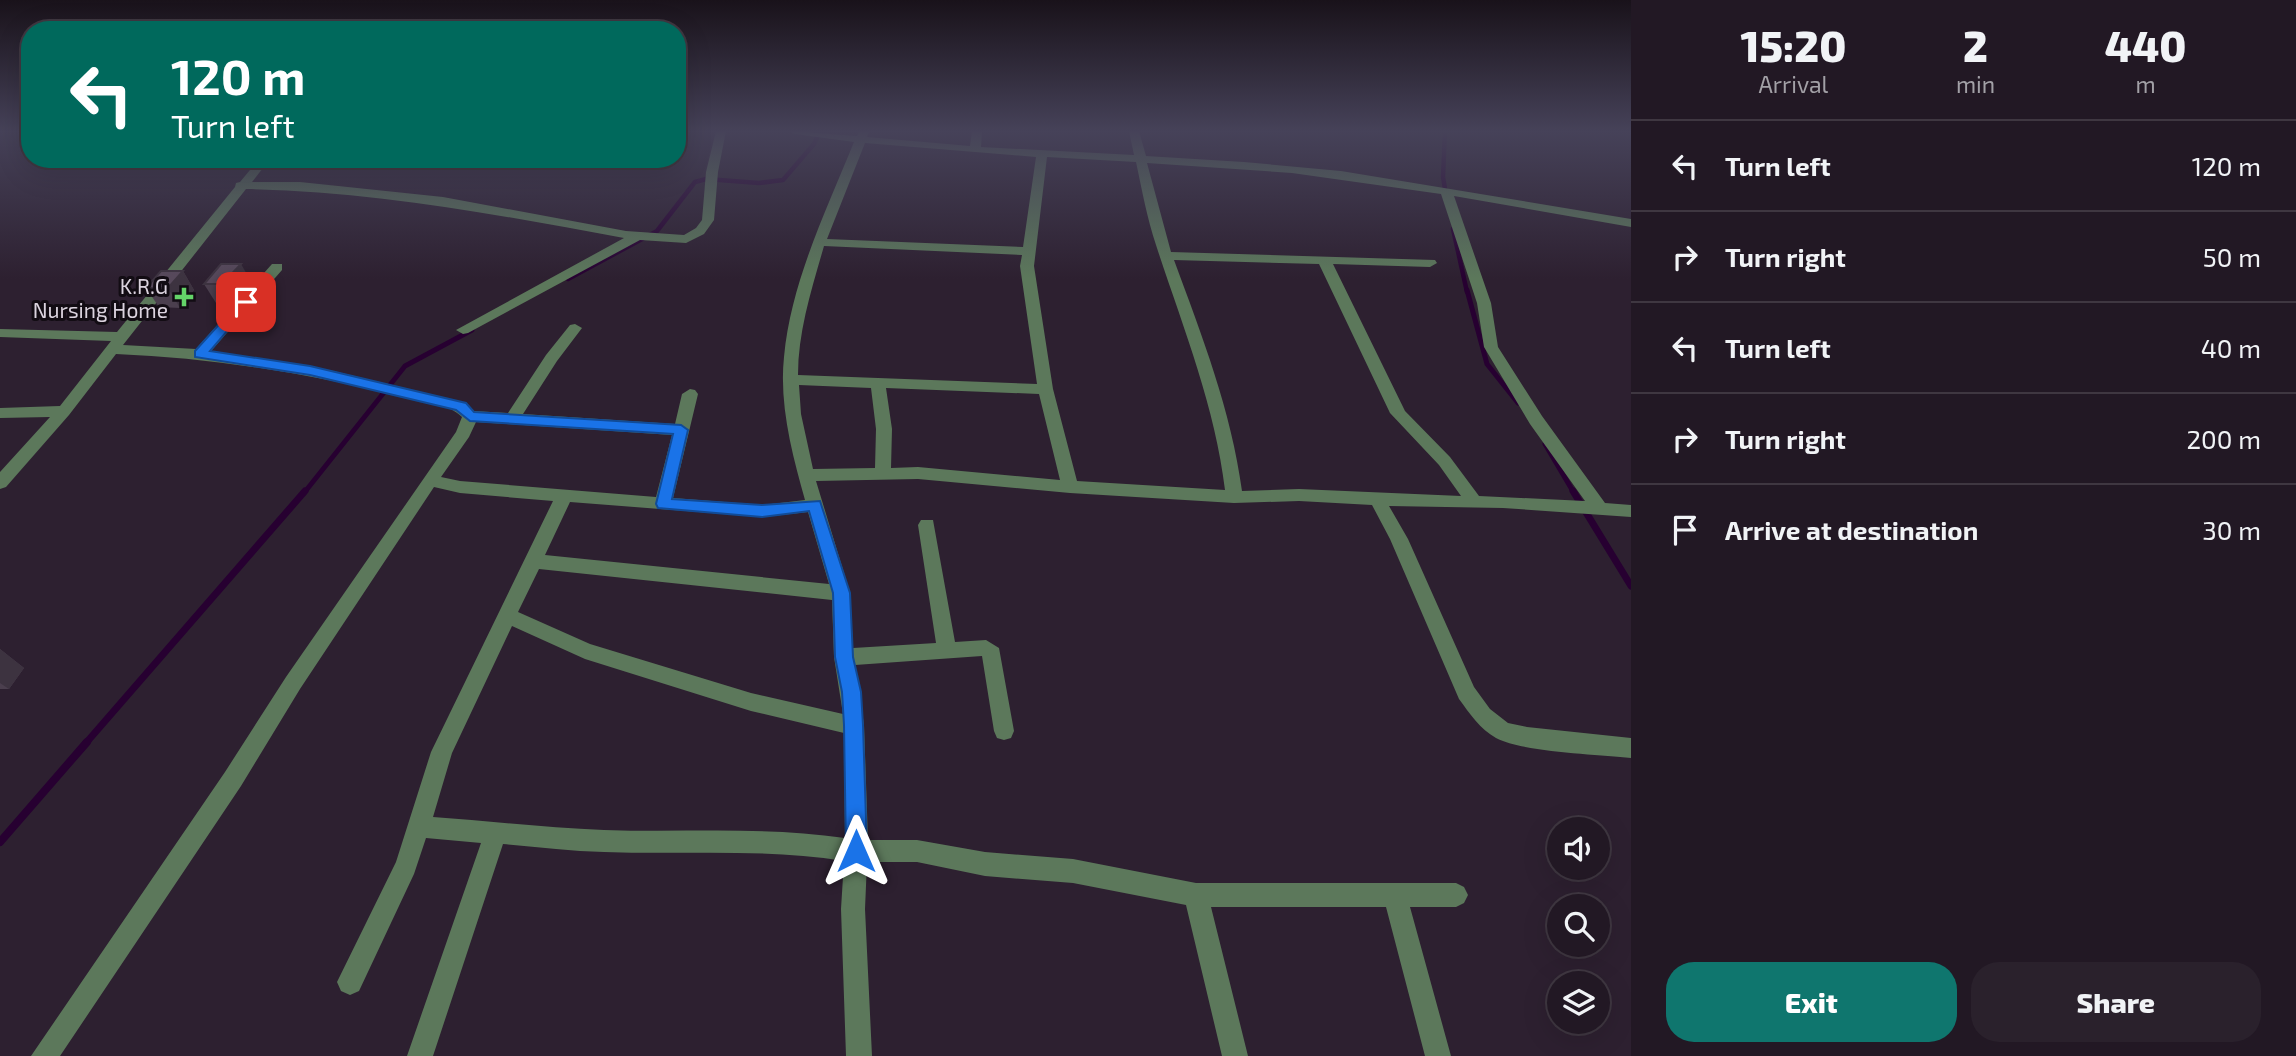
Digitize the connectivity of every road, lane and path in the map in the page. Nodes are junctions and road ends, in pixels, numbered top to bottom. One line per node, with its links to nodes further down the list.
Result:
1 (245, 180): 7 (street)
2 (712, 180): 10 (street)
3 (844, 180): 11 (street)
4 (1039, 180): 12 (street)
5 (1148, 180): 13 (street)
6 (1358, 180): 8 (street)
7 (240, 186): 10 (street); 20 (street)
8 (1447, 193): 9 (street); 42 (street)
9 (1631, 223)
10 (632, 235): 18 (street)
11 (819, 242): 12 (street); 22 (street)
12 (1029, 251): 24 (street)
13 (1165, 256): 14 (street); 37 (street)
14 (1324, 260): 15 (street); 39 (street)
15 (1430, 264)
16 (277, 267): 21 (street)
17 (575, 328): 29 (street)
18 (463, 330)
19 (0, 334): 20 (street)
20 (119, 343): 21 (street); 26 (street)
21 (200, 354): 28 (street)
22 (790, 380): 23 (street); 32 (street)
23 (878, 383): 24 (street); 31 (street)
24 (1045, 388): 35 (street)
25 (690, 394): 30 (street)
26 (64, 411): 27 (street); 34 (street)
27 (0, 413)
28 (470, 416): 29 (street); 33 (street)
29 (513, 418): 30 (street)
30 (681, 430): 40 (street)
31 (883, 473): 32 (street); 35 (street)
32 (806, 475): 41 (street)
33 (430, 480): 36 (street); 60 (street)
34 (0, 483)
35 (1070, 487): 37 (street)
36 (565, 495): 40 (street); 45 (street)
37 (1234, 497): 38 (street)
38 (1377, 499): 39 (street); 52 (street)
39 (1474, 502): 42 (street)
40 (663, 504): 41 (street)
41 (815, 505): 46 (street)
42 (1605, 509): 43 (street)
43 (1631, 511)
44 (927, 525): 48 (street)
45 (533, 561): 46 (street); 47 (street)
46 (841, 593): 49 (street)
47 (506, 615): 50 (street); 53 (street)
48 (947, 650): 49 (street); 51 (street)
49 (844, 657): 50 (street)
50 (854, 725): 55 (street)
51 (1004, 730)
52 (1631, 748)
53 (420, 827): 54 (street); 59 (street)
54 (495, 834): 55 (street); 61 (street)
55 (856, 851): 56 (street); 62 (street)
56 (1196, 895): 58 (street); 63 (street)
57 (1456, 895): 58 (street)
58 (1395, 897): 64 (street)
59 (350, 982)
60 (44, 1056)
61 (420, 1056)
62 (859, 1056)
63 (1235, 1056)
64 (1438, 1056)

